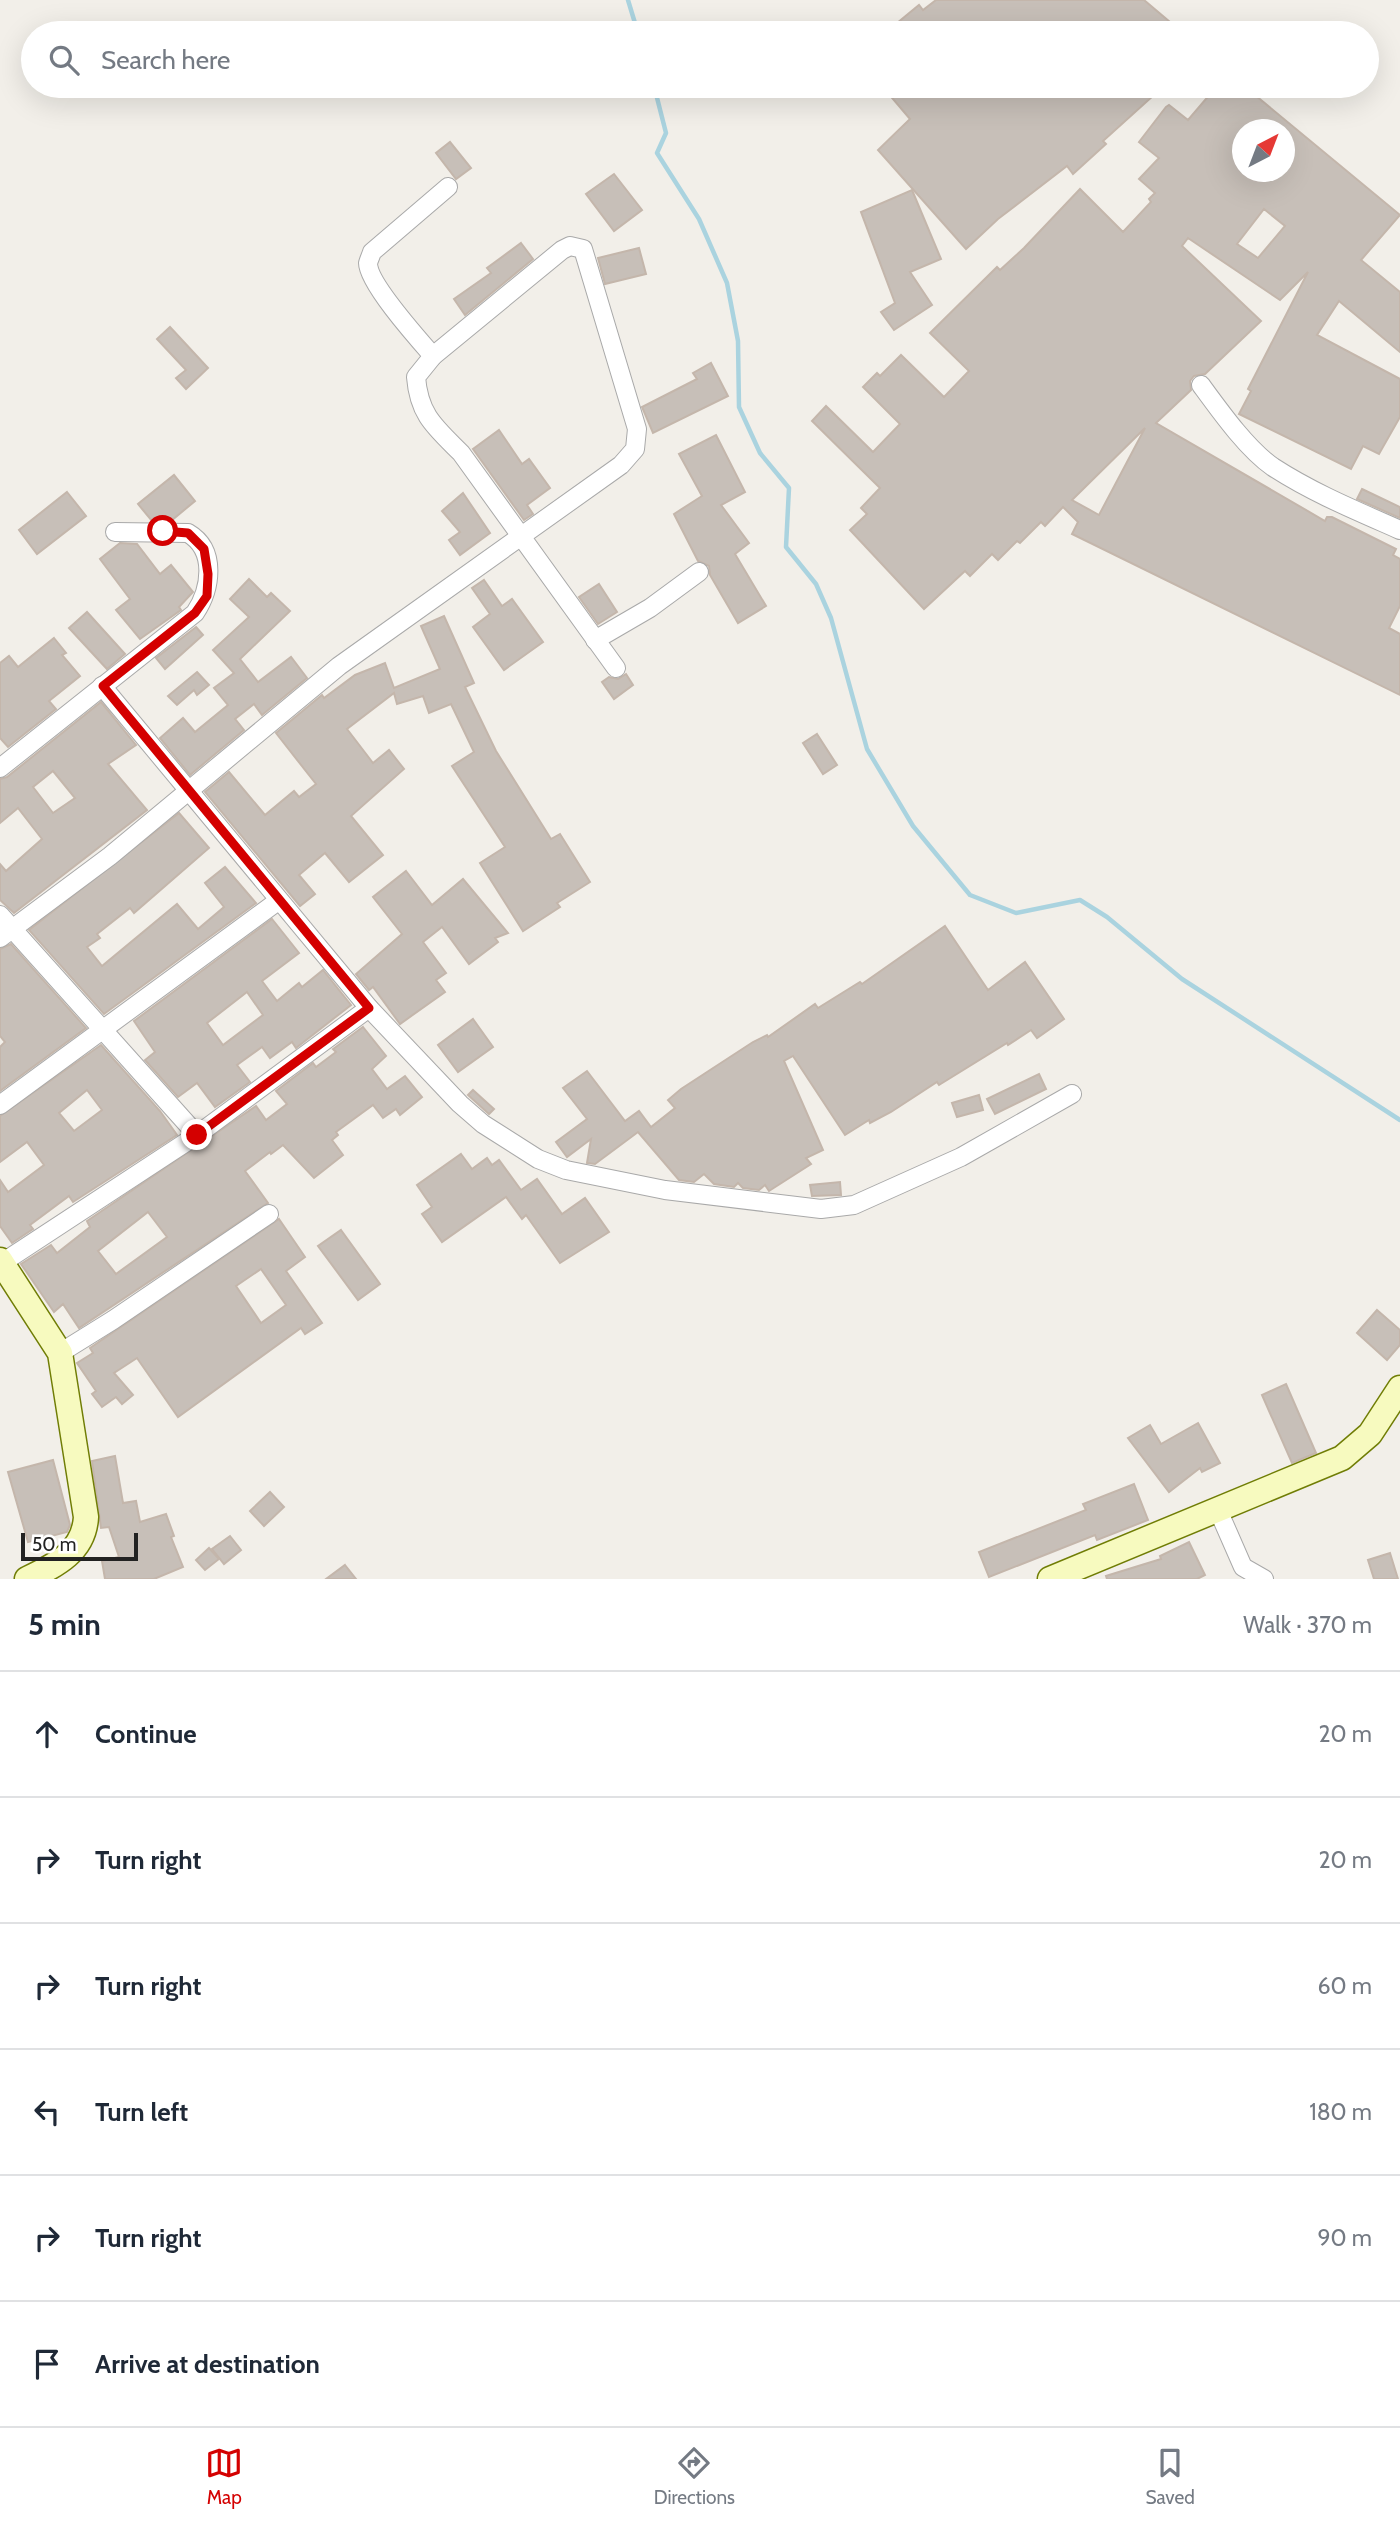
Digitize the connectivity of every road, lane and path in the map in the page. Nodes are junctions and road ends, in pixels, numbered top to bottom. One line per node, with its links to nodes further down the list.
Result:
1 (448, 187): 2 (street)
2 (433, 356): 6 (street); 6 (street)
3 (1201, 386): 4 (street)
4 (1400, 530)
5 (115, 532): 10 (street)
6 (522, 536): 8 (street); 12 (street)
7 (699, 572): 8 (street)
8 (595, 640): 9 (street)
9 (616, 668)
10 (103, 686): 11 (street); 12 (street)
11 (0, 768)
12 (189, 792): 13 (street); 14 (street)
13 (278, 901): 15 (street); 16 (street)
14 (4, 927): 16 (street)
15 (369, 1008): 17 (street); 19 (street)
16 (103, 1030): 18 (street); 19 (street)
17 (1072, 1094)
18 (0, 1105)
19 (197, 1135): 21 (street)
20 (269, 1214): 22 (street)
21 (1, 1262): 22 (street)
22 (60, 1353): 25 (street)
23 (1400, 1388): 24 (street)
24 (1218, 1510): 26 (street); 27 (street)
25 (27, 1579)
26 (1050, 1579)
27 (1264, 1579)

